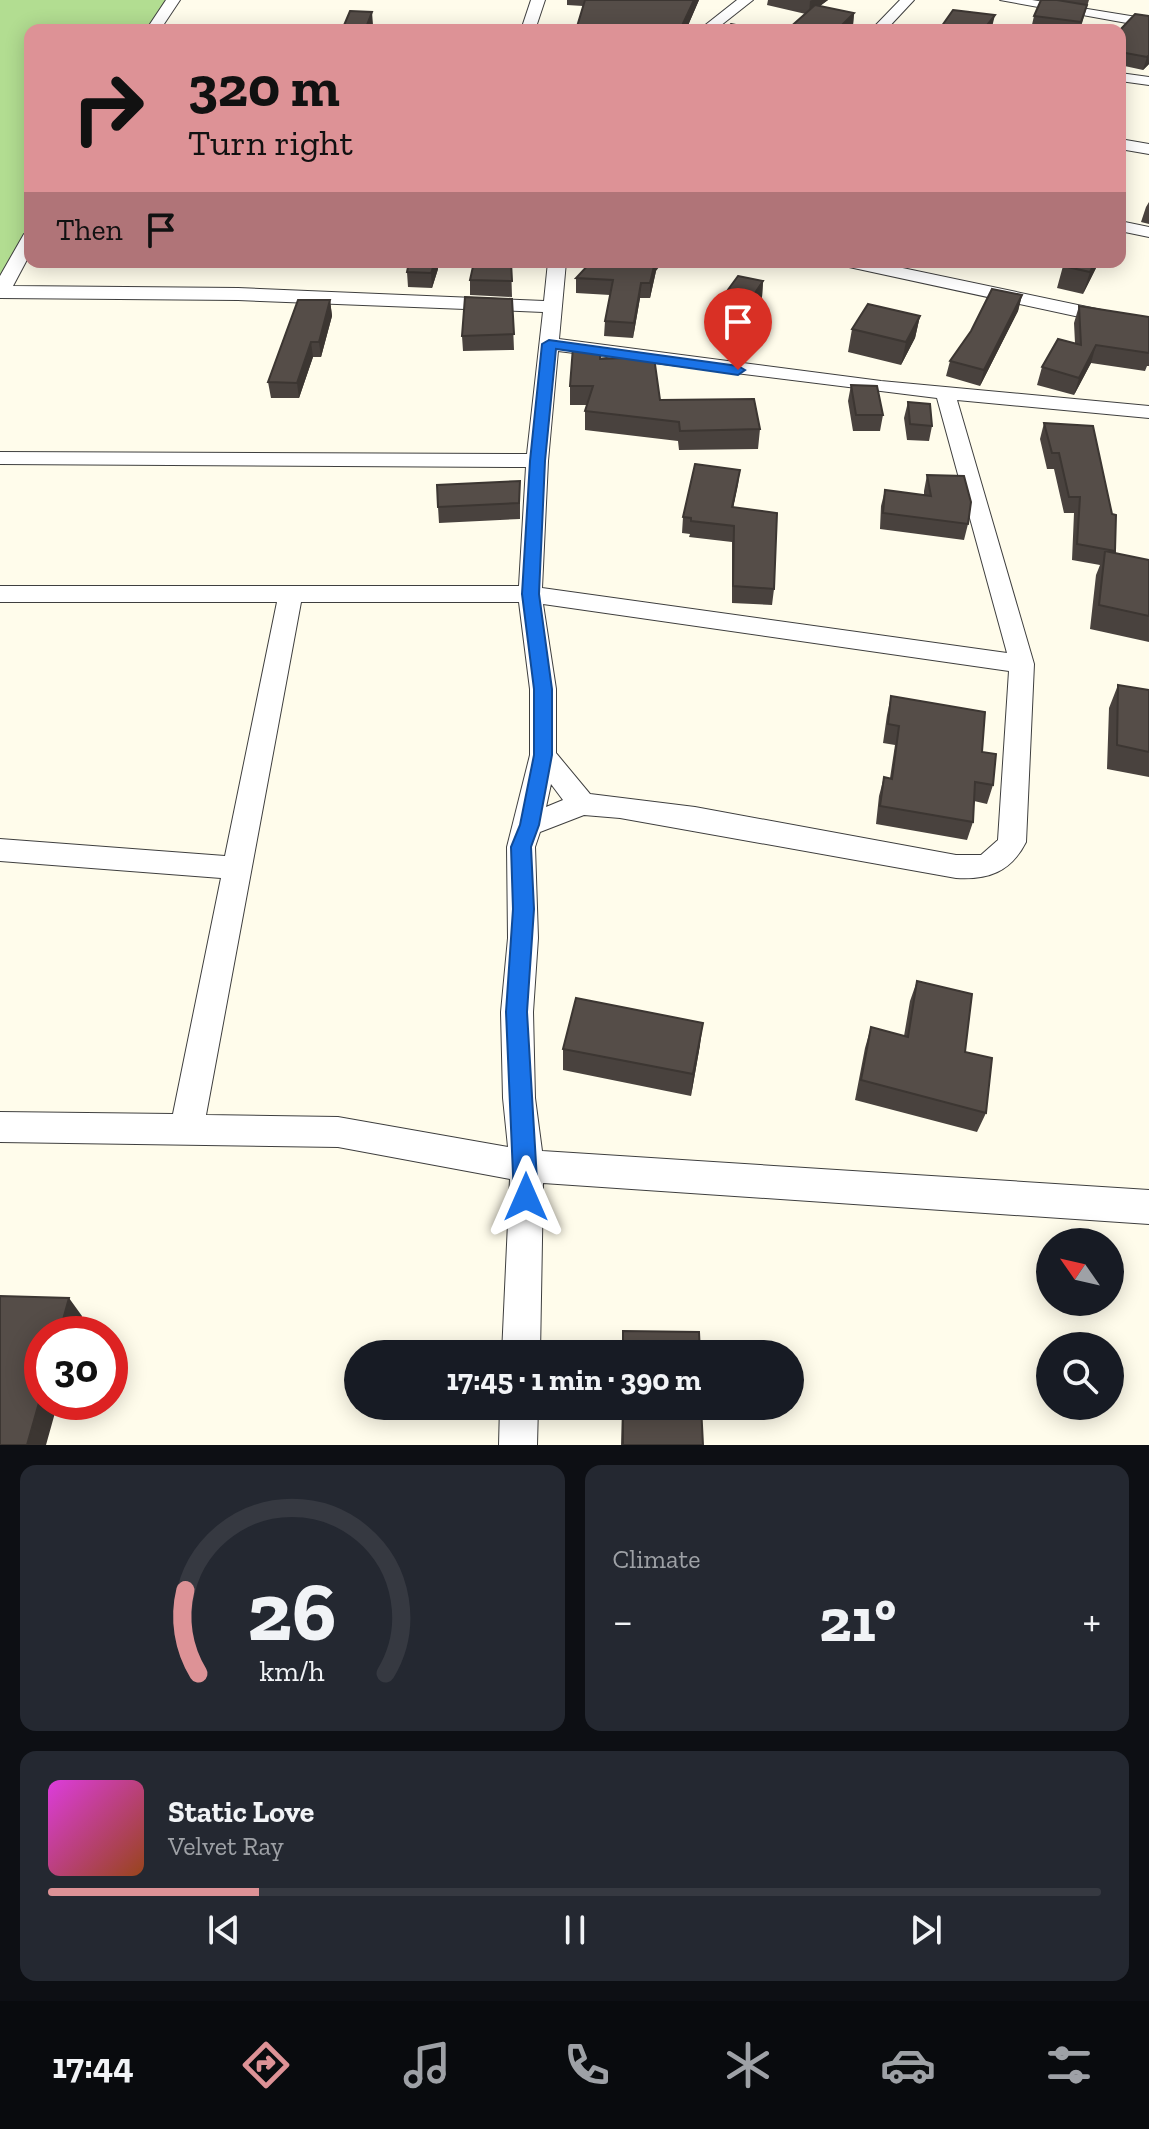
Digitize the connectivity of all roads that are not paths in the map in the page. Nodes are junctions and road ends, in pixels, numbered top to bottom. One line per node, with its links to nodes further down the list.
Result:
1 (173, 0): 7 (street)
2 (538, 0): 8 (street)
3 (746, 0): 9 (street)
4 (907, 0): 10 (street)
5 (1007, 0): 6 (street)
6 (1149, 23)
7 (157, 24)
8 (530, 24)
9 (714, 24)
10 (884, 24)
11 (1126, 78): 12 (street)
12 (1149, 81)
13 (1126, 145): 14 (street)
14 (1149, 149)
15 (1126, 227): 16 (street)
16 (1149, 232)
17 (24, 249): 20 (street)
18 (556, 268): 21 (street)
19 (877, 268): 22 (street)
20 (0, 292): 21 (street)
21 (553, 307): 23 (street)
22 (1149, 326)
23 (549, 344): 24 (street); 27 (street)
24 (945, 392): 25 (street); 31 (street)
25 (1149, 412)
26 (0, 458): 27 (street)
27 (537, 461): 30 (street)
28 (291, 592): 29 (street); 30 (street); 36 (street)
29 (0, 594)
30 (530, 594): 31 (street); 32 (street)
31 (1022, 664): 33 (street)
32 (543, 755): 33 (street); 34 (street)
33 (582, 804): 34 (street)
34 (529, 825): 39 (street)
35 (0, 850): 36 (street)
36 (237, 868): 38 (street)
37 (0, 1127): 38 (street)
38 (186, 1131): 39 (street)
39 (527, 1166): 40 (street); 41 (street)
40 (1149, 1207)
41 (521, 1340)
42 (519, 1420): 43 (street)
43 (518, 1445)

